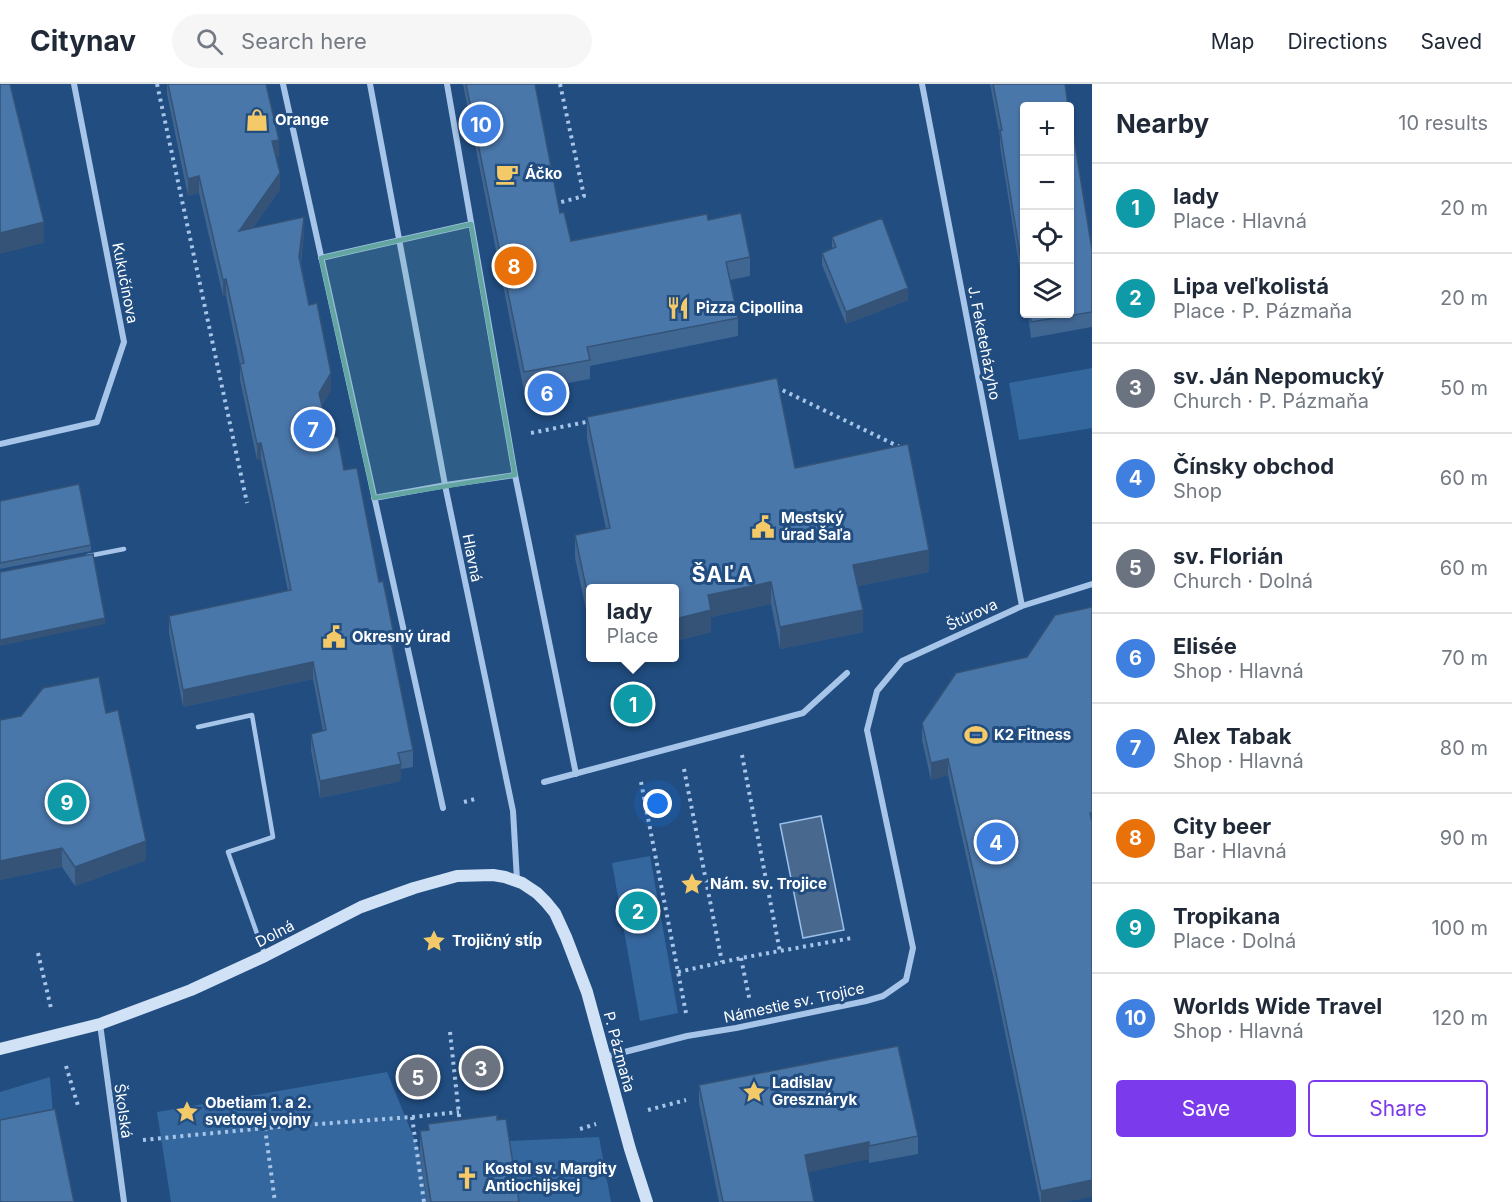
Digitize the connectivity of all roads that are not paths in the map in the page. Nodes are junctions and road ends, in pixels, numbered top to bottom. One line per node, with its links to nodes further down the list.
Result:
1 (74, 84): 9 (street, Kukučínova)
2 (284, 84): 8 (street)
3 (370, 84): 7 (street, Hlavná)
4 (447, 84): 6 (street)
5 (922, 84): 16 (street, J. Feketeházyho)
6 (471, 224): 7 (street); 10 (street)
7 (400, 239): 8 (street); 11 (street, Hlavná)
8 (321, 258): 12 (street)
9 (0, 444)
10 (515, 475): 11 (street); 20 (street)
11 (446, 484): 12 (street); 23 (street, Hlavná)
12 (374, 498): 22 (street)
13 (124, 549): 14 (lane)
14 (79, 558)
15 (1092, 584): 16 (street, Štúrova)
16 (1022, 606): 18 (street, Štúrova)
17 (847, 673): 20 (street)
18 (877, 691): 28 (street, Námestie sv. Trojice)
19 (198, 726): 25 (lane)
20 (576, 774): 21 (street)
21 (544, 782)
22 (442, 808)
23 (517, 881): 24 (main road, Dolná); 25 (main road, Dolná)
24 (555, 913): 28 (main road, P. Pázmaňa)
25 (265, 956): 26 (main road, Dolná)
26 (100, 1024): 27 (main road, Dolná); 29 (street, Školská)
27 (0, 1049)
28 (605, 1058): 30 (main road, P. Pázmaňa)
29 (124, 1202)
30 (647, 1202)

